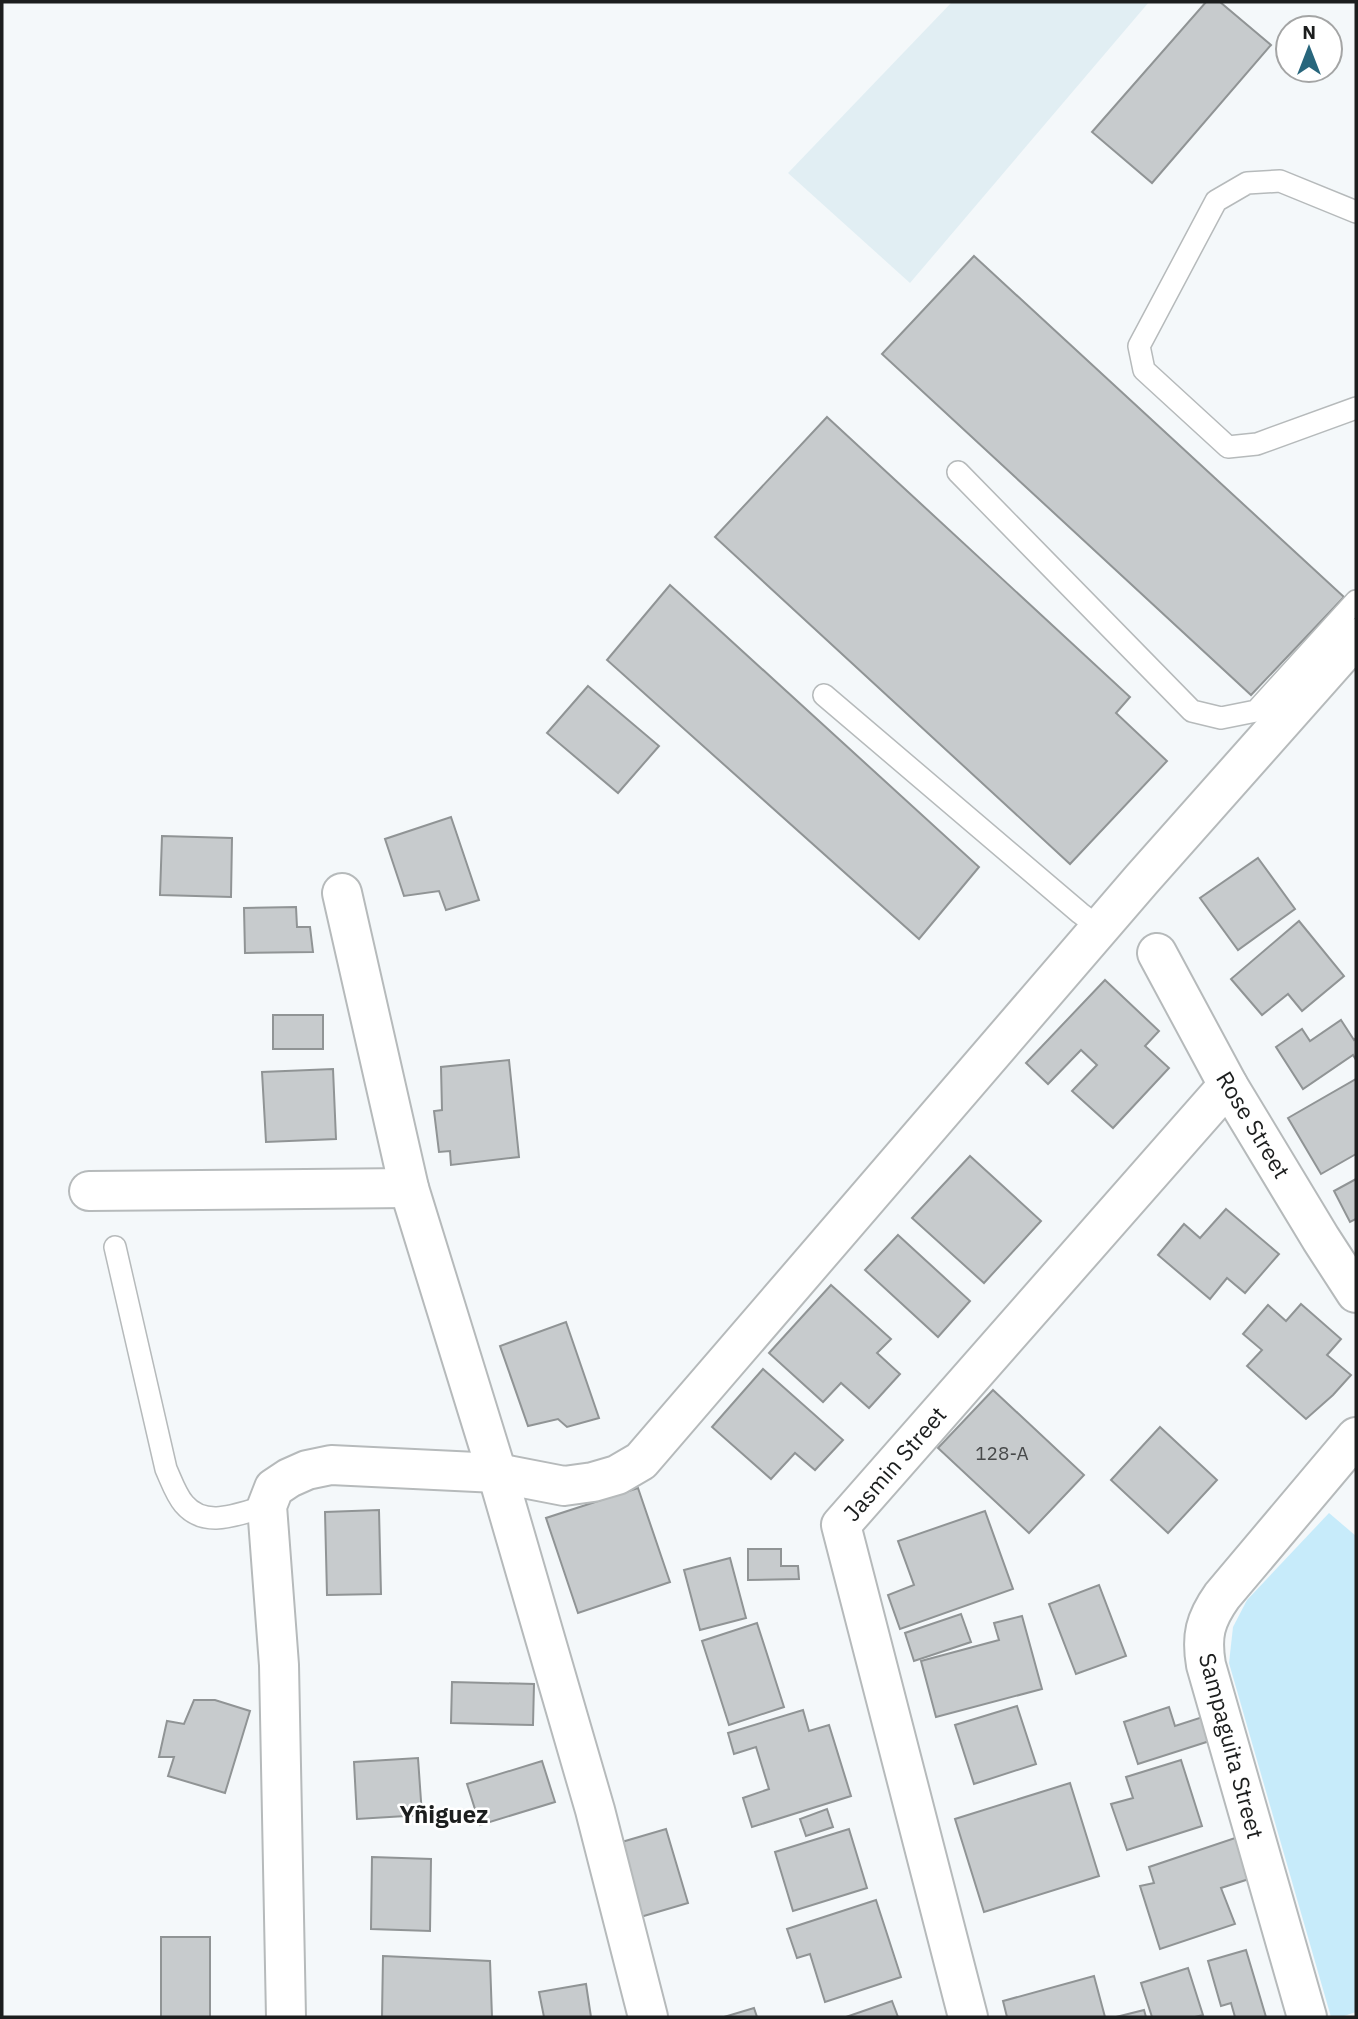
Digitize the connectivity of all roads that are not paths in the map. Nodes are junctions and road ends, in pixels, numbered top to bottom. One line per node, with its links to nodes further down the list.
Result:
1 (1356, 212): 2 (lane)
2 (1356, 408)
3 (958, 472): 4 (lane)
4 (1356, 601)
5 (1356, 638): 8 (street)
6 (824, 695): 8 (lane)
7 (342, 893): 11 (street)
8 (1101, 929): 16 (street)
9 (1157, 953): 10 (street, Rose Street)
10 (1228, 1085): 14 (street, Rose Street); 20 (street, Jasmin Street)
11 (409, 1188): 12 (street); 16 (street)
12 (89, 1191)
13 (115, 1247): 17 (lane)
14 (1356, 1293)
15 (1356, 1437): 21 (street, Sampaguita Street)
16 (497, 1473): 17 (street); 19 (street)
17 (267, 1506): 18 (street)
18 (286, 2017)
19 (648, 2017)
20 (968, 2017)
21 (1307, 2017)

